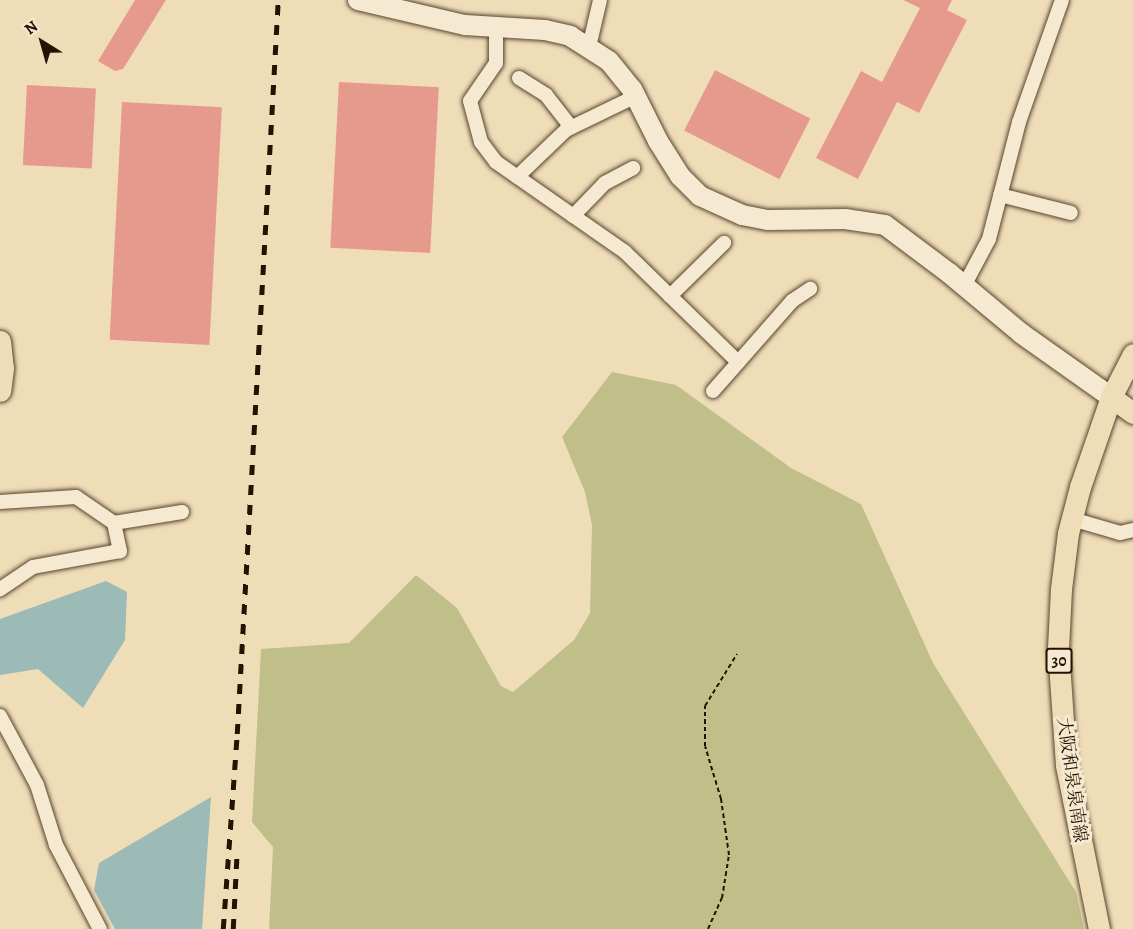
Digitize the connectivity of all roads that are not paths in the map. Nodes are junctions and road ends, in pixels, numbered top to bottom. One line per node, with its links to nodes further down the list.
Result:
1 (358, 0): 4 (street)
2 (600, 0): 5 (street)
3 (1062, 0): 11 (street)
4 (496, 27): 5 (street); 10 (street)
5 (589, 47): 7 (street)
6 (519, 78): 8 (street)
7 (636, 96): 8 (street); 15 (street)
8 (572, 127): 10 (street)
9 (633, 168): 13 (street)
10 (517, 177): 13 (street)
11 (1000, 195): 12 (street); 15 (street)
12 (1071, 213)
13 (573, 216): 17 (street)
14 (724, 243): 17 (street)
15 (964, 286): 23 (street)
16 (810, 289): 20 (street)
17 (670, 296): 20 (street)
18 (0, 341): 21 (main road)
19 (1133, 354): 23 (main road, 大阪和泉泉南線 / 30)
20 (738, 362): 22 (street)
21 (0, 391)
22 (713, 391)
23 (1111, 397): 24 (main road); 27 (main road, 大阪和泉泉南線 / 30)
24 (1133, 413)
25 (0, 502): 28 (street)
26 (182, 512): 28 (street)
27 (1072, 519): 29 (street); 33 (main road, 大阪和泉泉南線 / 30)
28 (114, 524): 30 (street)
29 (1133, 530)
30 (0, 589)
31 (0, 716): 32 (street)
32 (100, 929)
33 (1099, 929)

